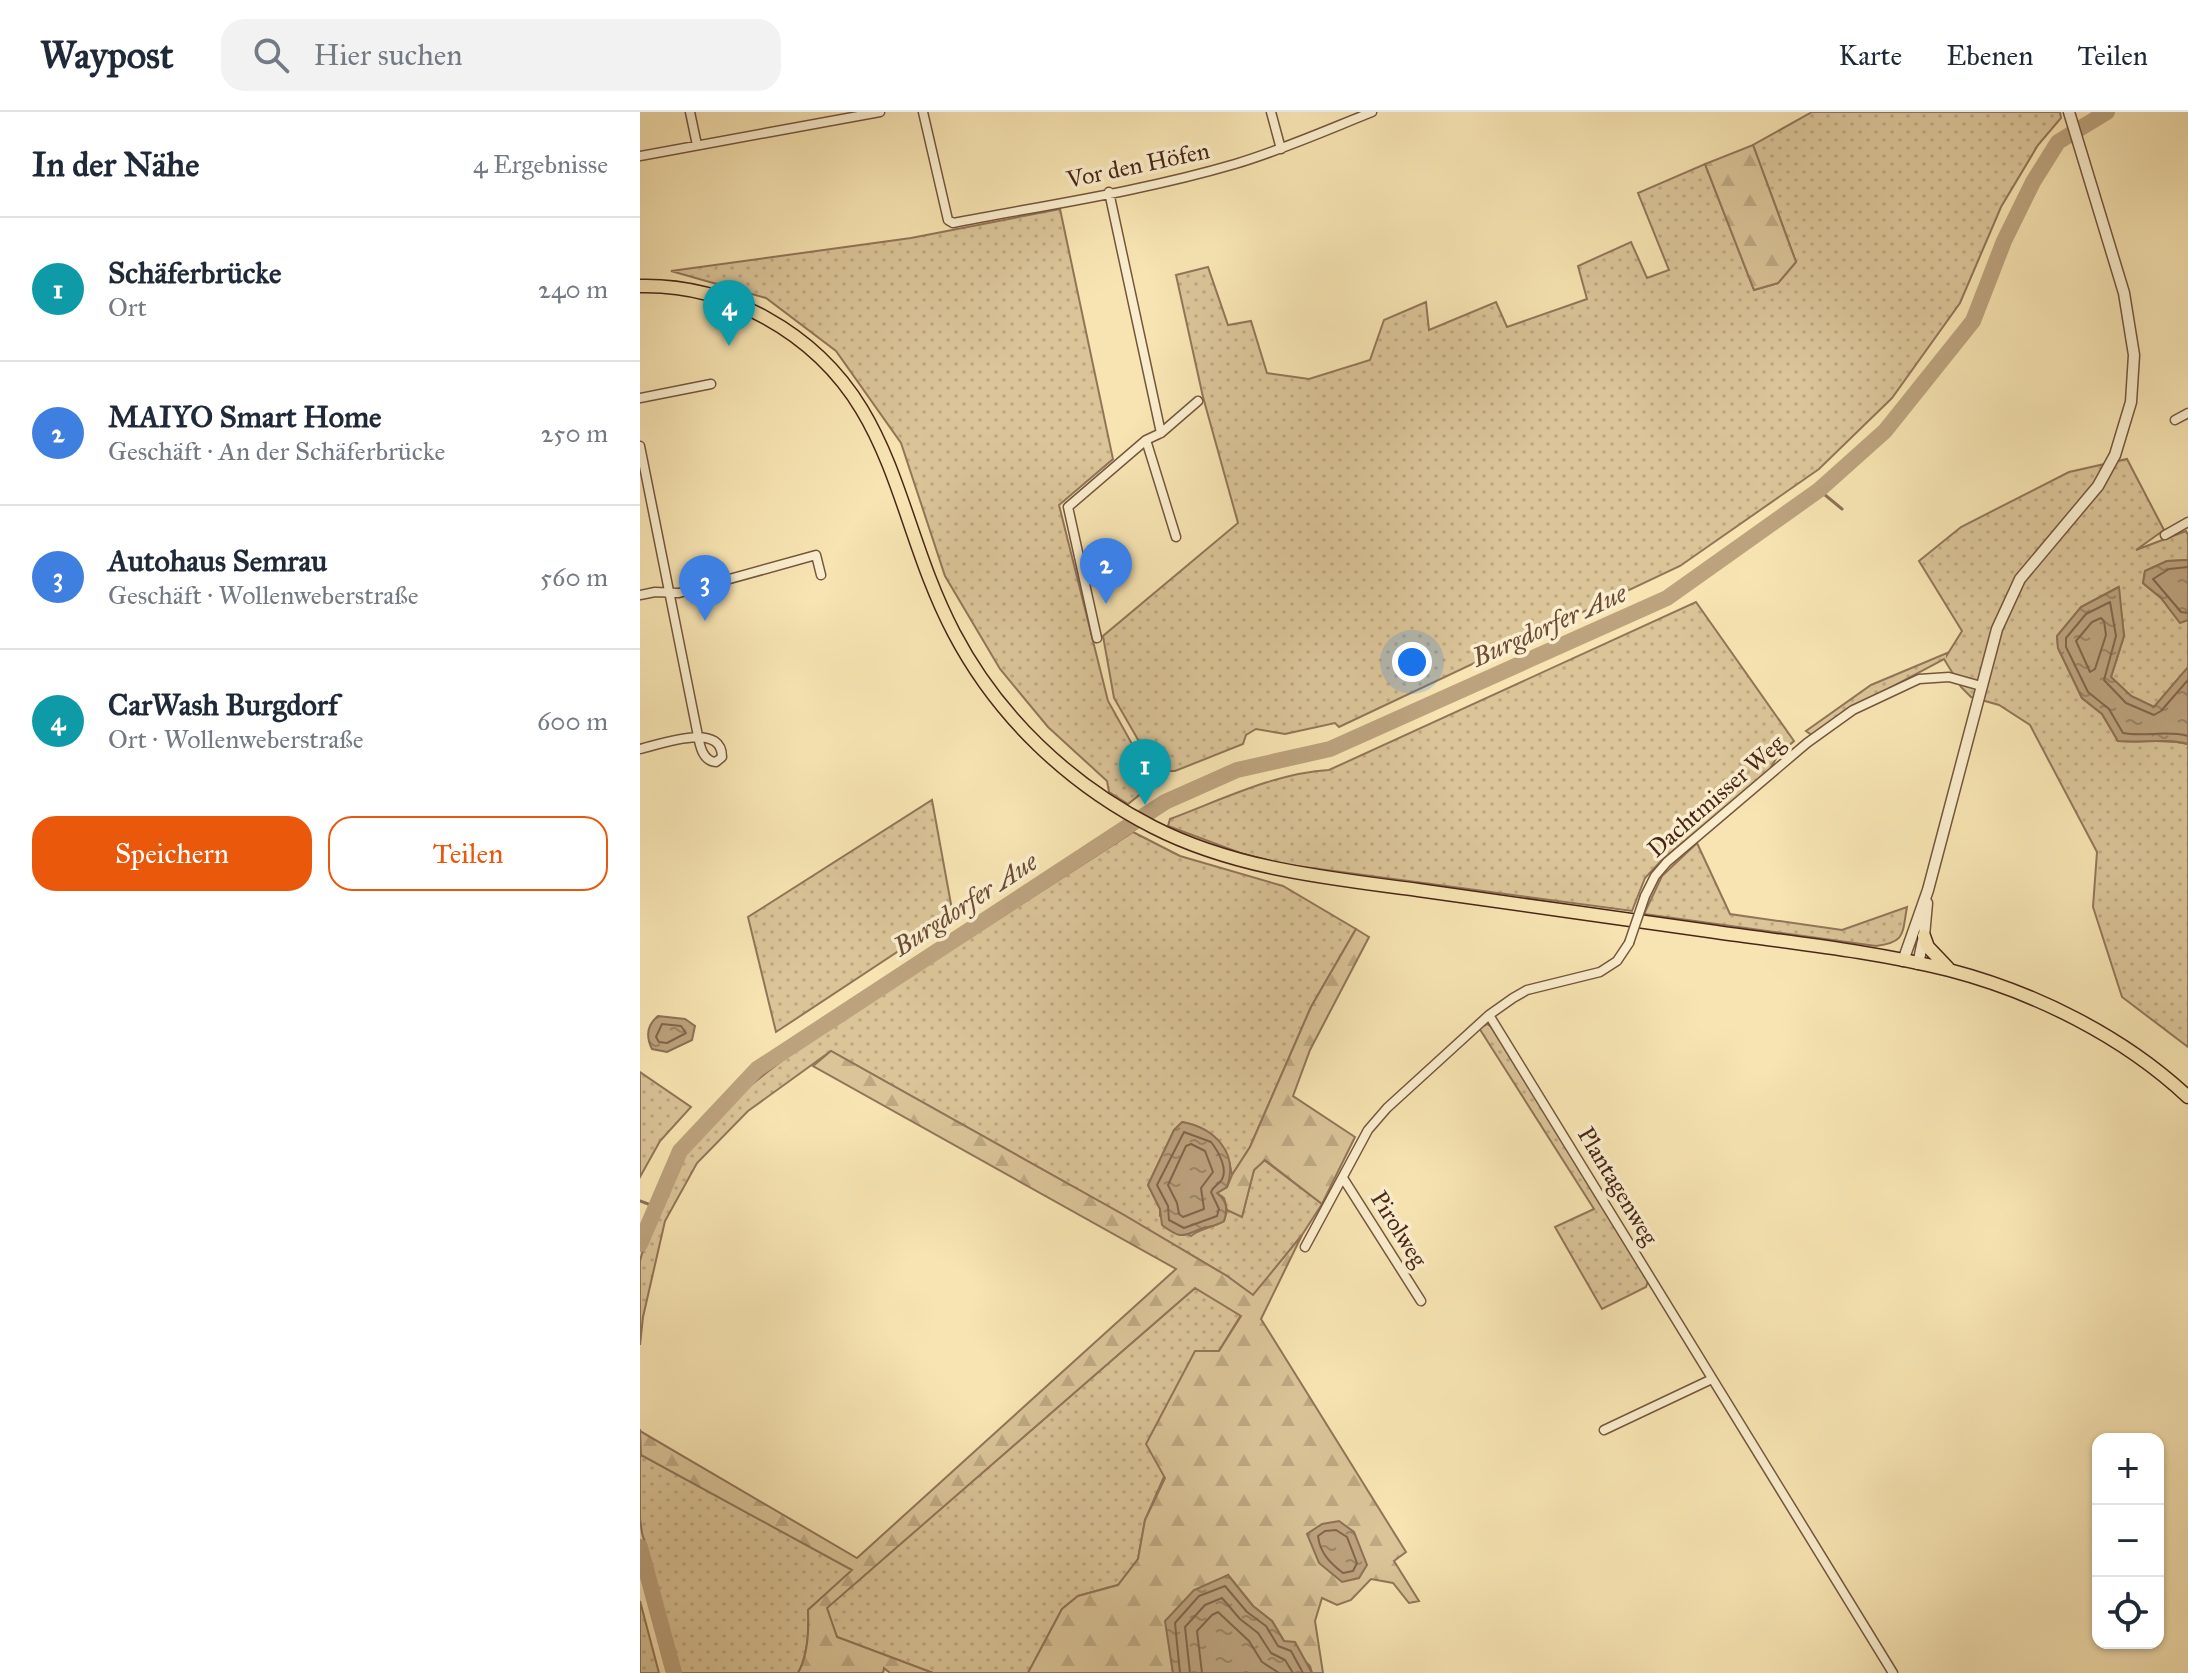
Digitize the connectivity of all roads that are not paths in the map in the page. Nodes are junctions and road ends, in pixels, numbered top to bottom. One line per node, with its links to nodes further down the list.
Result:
1 (690, 112): 7 (street)
2 (880, 112): 7 (street)
3 (923, 112): 10 (street, Vor den Höfen)
4 (1271, 112): 8 (street)
5 (1372, 112): 8 (street, Vor den Höfen)
6 (2070, 116): 27 (street)
7 (697, 145): 9 (street)
8 (1281, 149): 10 (street, Vor den Höfen)
9 (640, 156)
10 (1109, 192): 17 (street)
11 (640, 286): 31 (main road)
12 (711, 384): 13 (street)
13 (640, 398)
14 (1198, 401): 17 (street)
15 (2188, 413): 16 (street)
16 (2175, 420)
17 (1161, 433): 18 (street)
18 (1146, 440): 22 (street); 26 (street)
19 (640, 446): 24 (street)
20 (2188, 522): 21 (street)
21 (2165, 535)
22 (1176, 537)
23 (821, 575): 24 (street)
24 (669, 593): 25 (street); 28 (street)
25 (640, 595)
26 (1097, 638)
27 (1981, 686): 29 (street); 34 (street, Dachtmisser Weg, bridge)
28 (640, 749)
29 (1928, 890): 30 (street); 31 (street)
30 (1924, 936): 32 (street); 33 (main road)
31 (1903, 961): 32 (main road)
32 (1918, 964): 33 (main road)
33 (1951, 971): 35 (main road)
34 (1489, 1015): 36 (street, Dachtmisser Weg); 39 (street, Plantagenweg)
35 (2188, 1097)
36 (1343, 1178): 37 (street, Dachtmisser Weg); 38 (street, Pirolweg)
37 (1305, 1247)
38 (1421, 1301)
39 (1712, 1379): 40 (street); 41 (street, Plantagenweg)
40 (1604, 1430)
41 (1893, 1673)

